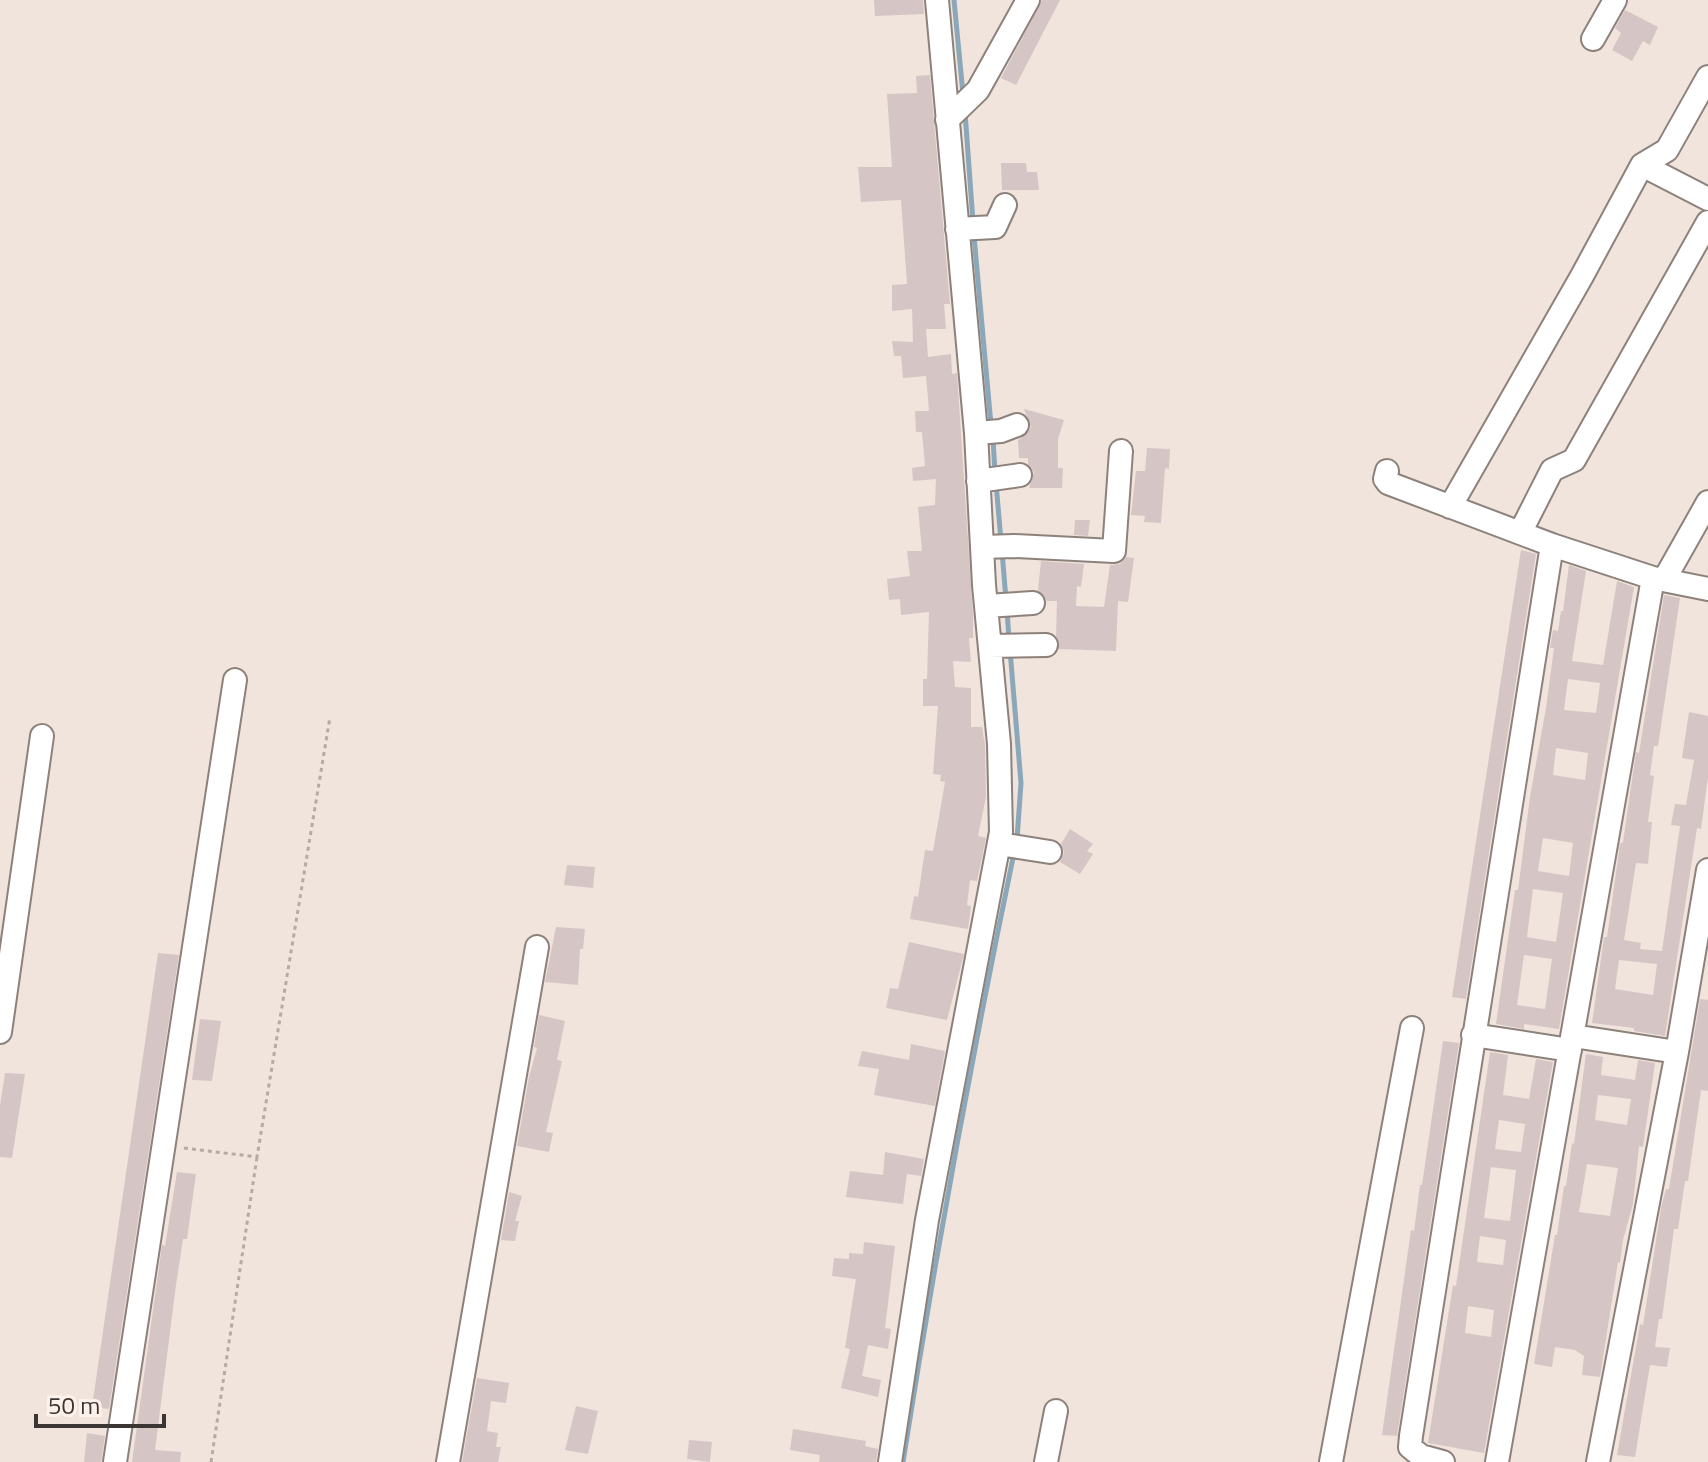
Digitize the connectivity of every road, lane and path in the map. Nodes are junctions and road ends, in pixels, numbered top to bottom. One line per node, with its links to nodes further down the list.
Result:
1 (937, 0): 6 (street)
2 (1028, 0): 6 (street)
3 (1615, 0): 4 (street)
4 (1593, 39)
5 (1708, 77): 7 (street)
6 (948, 120): 11 (street)
7 (1642, 165): 8 (street); 15 (street)
8 (1708, 199)
9 (1005, 205): 11 (street)
10 (1708, 222): 16 (street)
11 (960, 229): 18 (street)
12 (1121, 451): 18 (street)
13 (1387, 471): 15 (street)
14 (1708, 502): 19 (street)
15 (1450, 507): 16 (street)
16 (1520, 533): 17 (street)
17 (1552, 545): 19 (street); 32 (street)
18 (996, 547): 22 (street)
19 (1658, 579): 20 (street); 33 (street)
20 (1708, 589)
21 (1046, 645): 22 (street)
22 (1004, 646): 26 (street)
23 (235, 680): 35 (street)
24 (330, 717): 36 (path)
25 (42, 736): 31 (street)
26 (1003, 845): 27 (street); 41 (street)
27 (1041, 851)
28 (1708, 870): 34 (street)
29 (537, 947): 40 (street)
30 (1412, 1028): 43 (street)
31 (0, 1032)
32 (1473, 1035): 33 (street); 44 (street)
33 (1571, 1043): 34 (street); 45 (street)
34 (1677, 1052): 46 (street)
35 (164, 1146): 36 (path); 38 (street)
36 (257, 1157): 39 (path)
37 (1056, 1411): 42 (street)
38 (115, 1462)
39 (211, 1462)
40 (448, 1462)
41 (890, 1462)
42 (1046, 1462)
43 (1331, 1462)
44 (1443, 1462)
45 (1497, 1462)
46 (1598, 1462)

